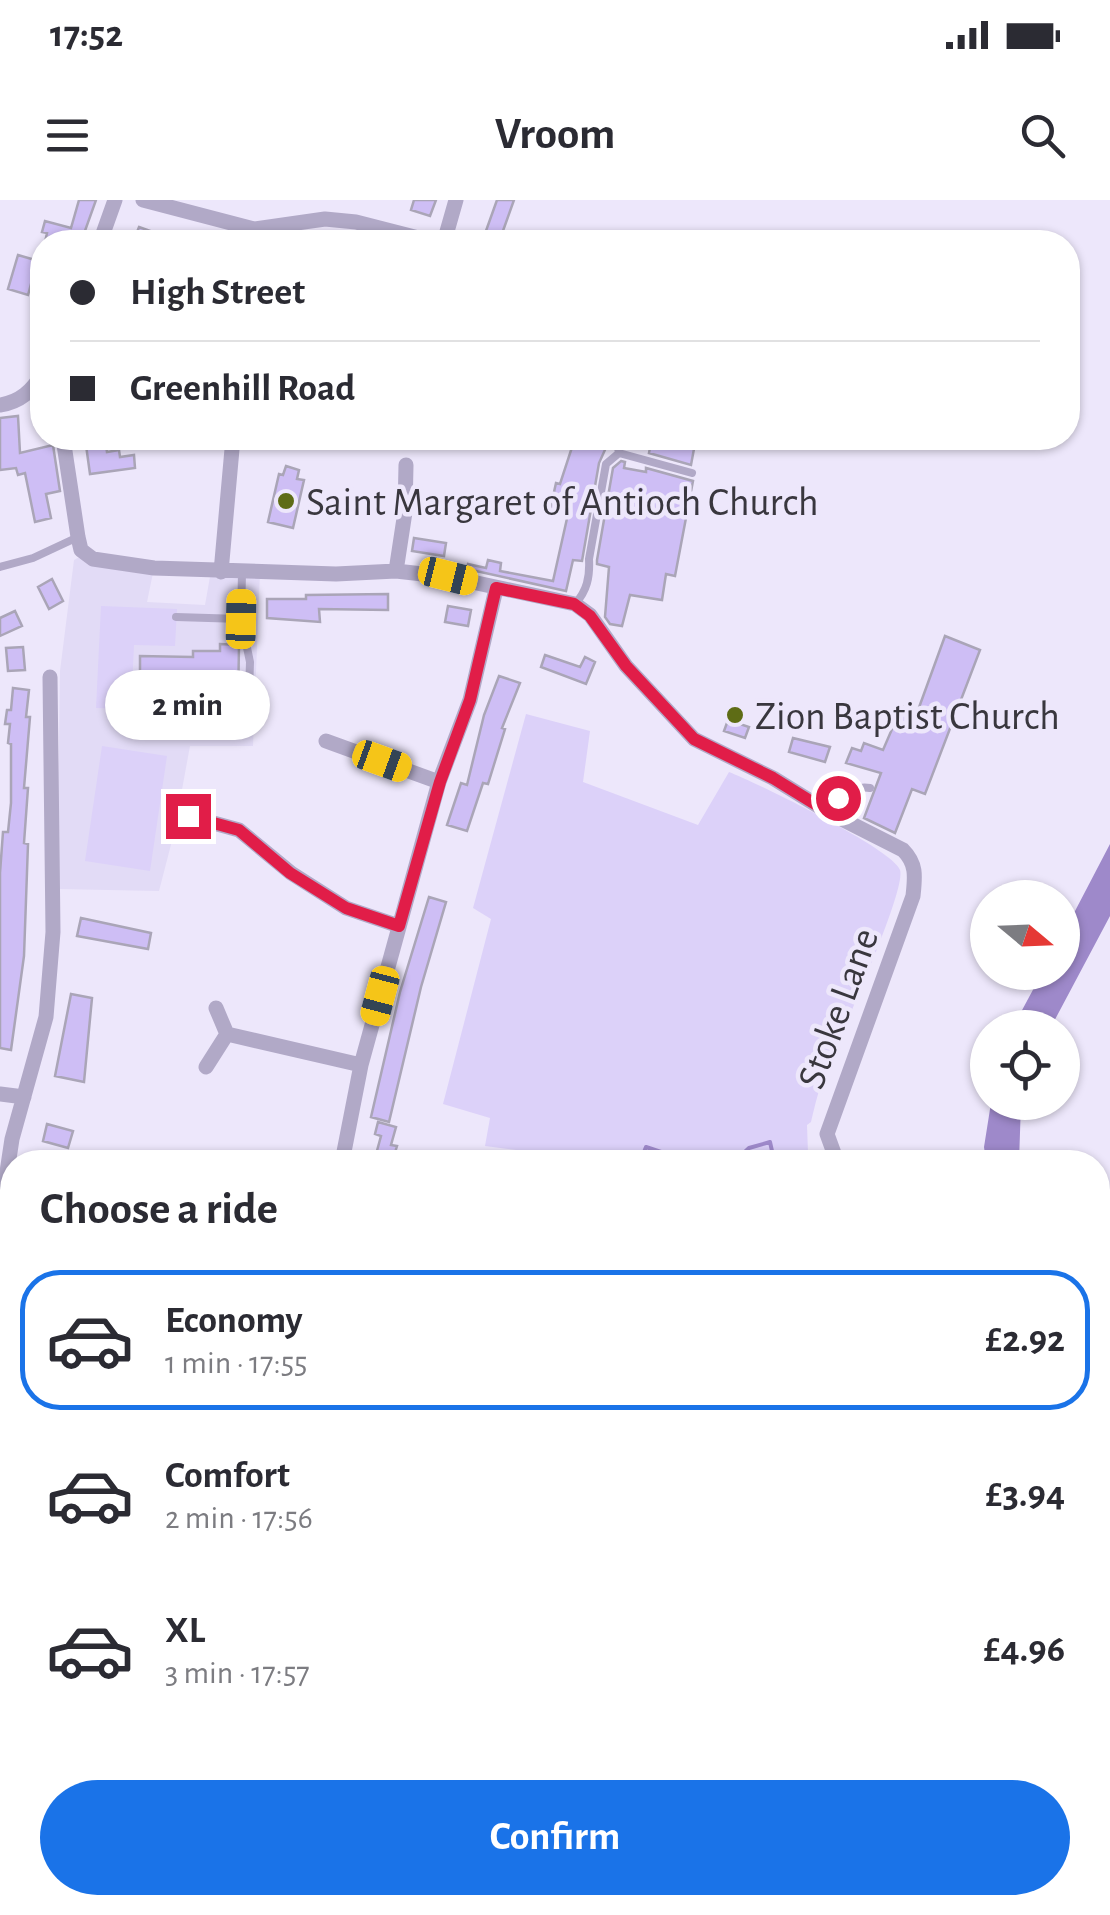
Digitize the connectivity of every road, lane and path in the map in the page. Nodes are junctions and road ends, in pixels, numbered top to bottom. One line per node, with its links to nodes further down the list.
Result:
1 (115, 200): 4 (street)
2 (143, 200): 5 (street)
3 (456, 200): 8 (street)
4 (104, 230)
5 (256, 230)
6 (300, 230): 7 (street)
7 (387, 230)
8 (447, 230)
9 (30, 396): 10 (street)
10 (0, 405)
11 (65, 450): 17 (street)
12 (232, 450): 20 (street)
13 (619, 450): 14 (lane)
14 (620, 453): 16 (lane); 23 (lane)
15 (406, 465): 19 (street)
16 (692, 472)
17 (78, 537): 18 (lane); 20 (street)
18 (0, 568)
19 (396, 571): 21 (street); 22 (street)
20 (221, 572): 21 (street)
21 (242, 572): 25 (lane)
22 (496, 588): 23 (street); 29 (street)
23 (574, 604): 31 (street)
24 (176, 617): 25 (lane)
25 (241, 619): 27 (lane)
26 (50, 677): 39 (street)
27 (248, 724)
28 (323, 740): 29 (street)
29 (440, 782): 33 (street)
30 (870, 788): 31 (lane)
31 (828, 812): 42 (street, Stoke Lane)
32 (188, 816): 33 (street)
33 (399, 926): 36 (street)
34 (216, 1008): 35 (street)
35 (227, 1034): 36 (street); 37 (street)
36 (362, 1065): 41 (street)
37 (206, 1067)
38 (0, 1094): 39 (street)
39 (24, 1097): 40 (street)
40 (10, 1150)
41 (344, 1150)
42 (832, 1150)

